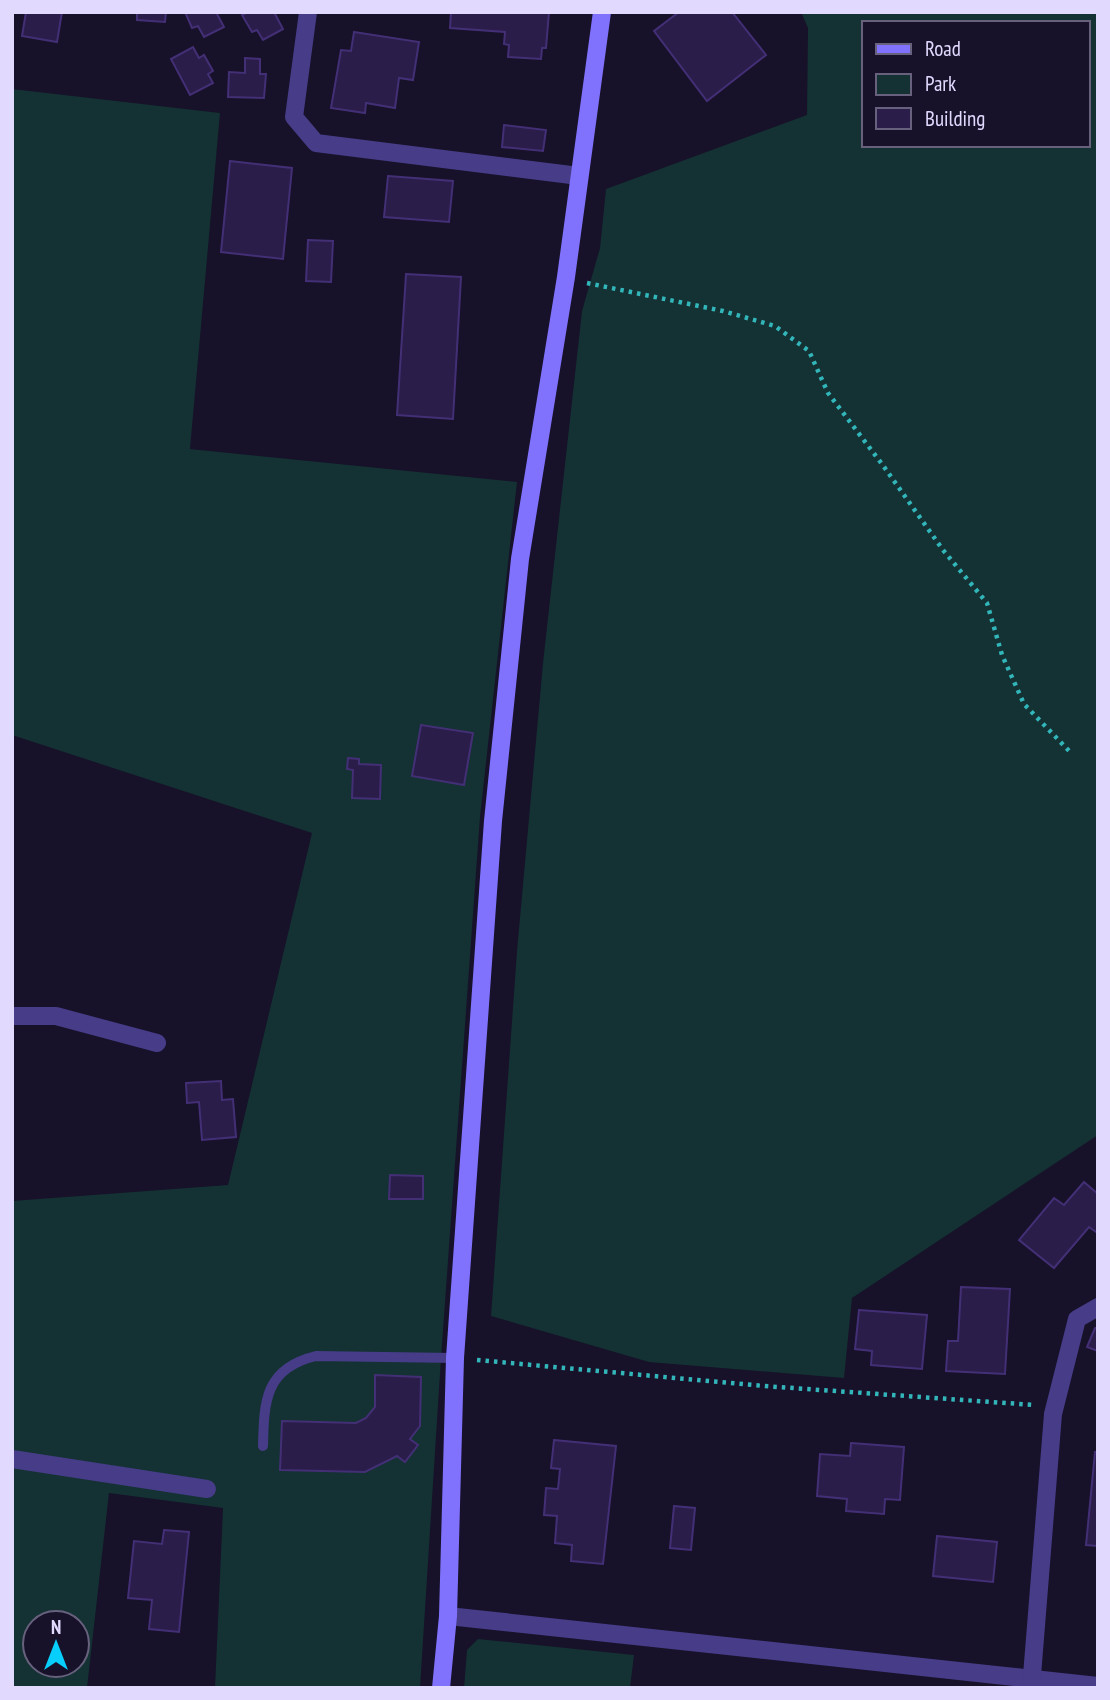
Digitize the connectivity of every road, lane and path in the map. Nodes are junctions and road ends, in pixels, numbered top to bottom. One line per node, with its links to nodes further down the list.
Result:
1 (309, 12): 3 (street)
2 (602, 12): 3 (street)
3 (579, 176): 4 (street)
4 (566, 277): 5 (path); 9 (street)
5 (1071, 753)
6 (12, 1016): 7 (street)
7 (157, 1043)
8 (1098, 1307): 10 (street)
9 (455, 1358): 10 (path); 11 (lane); 14 (street)
10 (1053, 1414): 15 (street)
11 (263, 1446)
12 (12, 1459): 13 (street)
13 (207, 1489)
14 (448, 1616): 15 (street); 17 (street)
15 (1032, 1684): 16 (street)
16 (1098, 1686)
17 (441, 1688)

